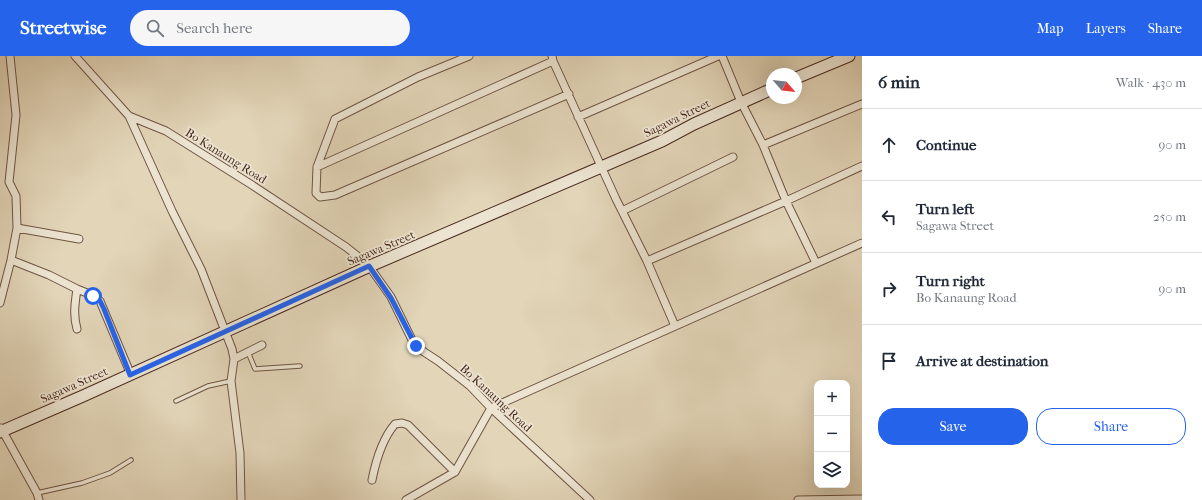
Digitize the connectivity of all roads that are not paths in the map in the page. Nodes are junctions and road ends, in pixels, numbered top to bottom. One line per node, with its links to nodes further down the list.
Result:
1 (10, 56): 22 (street)
2 (469, 56): 19 (street)
3 (718, 56): 14 (street)
4 (722, 56): 11 (street)
5 (849, 56): 8 (street)
6 (79, 57): 13 (street, Bo Kanaung Road)
7 (553, 58): 10 (street); 19 (street)
8 (802, 76)
9 (766, 92): 11 (street, Sagawa Street)
10 (569, 94): 14 (street); 19 (street)
11 (741, 102): 15 (street); 17 (street, Sagawa Street)
12 (862, 104): 15 (street)
13 (129, 116): 28 (street, Bo Kanaung Road); 33 (street)
14 (578, 117): 17 (street)
15 (763, 145): 20 (street)
16 (733, 157): 21 (street)
17 (601, 166): 21 (street); 28 (street, Sagawa Street)
18 (862, 166): 20 (street)
19 (317, 167)
20 (786, 201): 26 (street); 27 (street)
21 (622, 211): 26 (street)
22 (17, 228): 23 (street); 25 (street)
23 (79, 239)
24 (862, 243): 27 (street)
25 (12, 260): 29 (street); 30 (street)
26 (647, 261): 31 (street)
27 (816, 263): 31 (street)
28 (369, 266): 33 (street, Sagawa Street); 41 (street, Bo Kanaung Road)
29 (77, 289): 32 (street); 38 (street)
30 (0, 303)
31 (675, 326): 41 (street)
32 (77, 329)
33 (226, 331): 36 (street); 38 (street, Sagawa Street)
34 (262, 345): 35 (street)
35 (248, 352): 36 (street); 37 (lane)
36 (234, 359): 39 (street)
37 (300, 366)
38 (130, 375): 42 (street, Sagawa Street)
39 (231, 381): 40 (lane); 48 (street)
40 (176, 401)
41 (491, 408): 44 (street); 50 (street, Bo Kanaung Road)
42 (1, 430): 46 (street)
43 (131, 460): 46 (lane)
44 (455, 472): 45 (street); 49 (street)
45 (372, 480)
46 (38, 496)
47 (862, 499): 51 (street)
48 (241, 500)
49 (406, 500)
50 (590, 500)
51 (798, 500)

